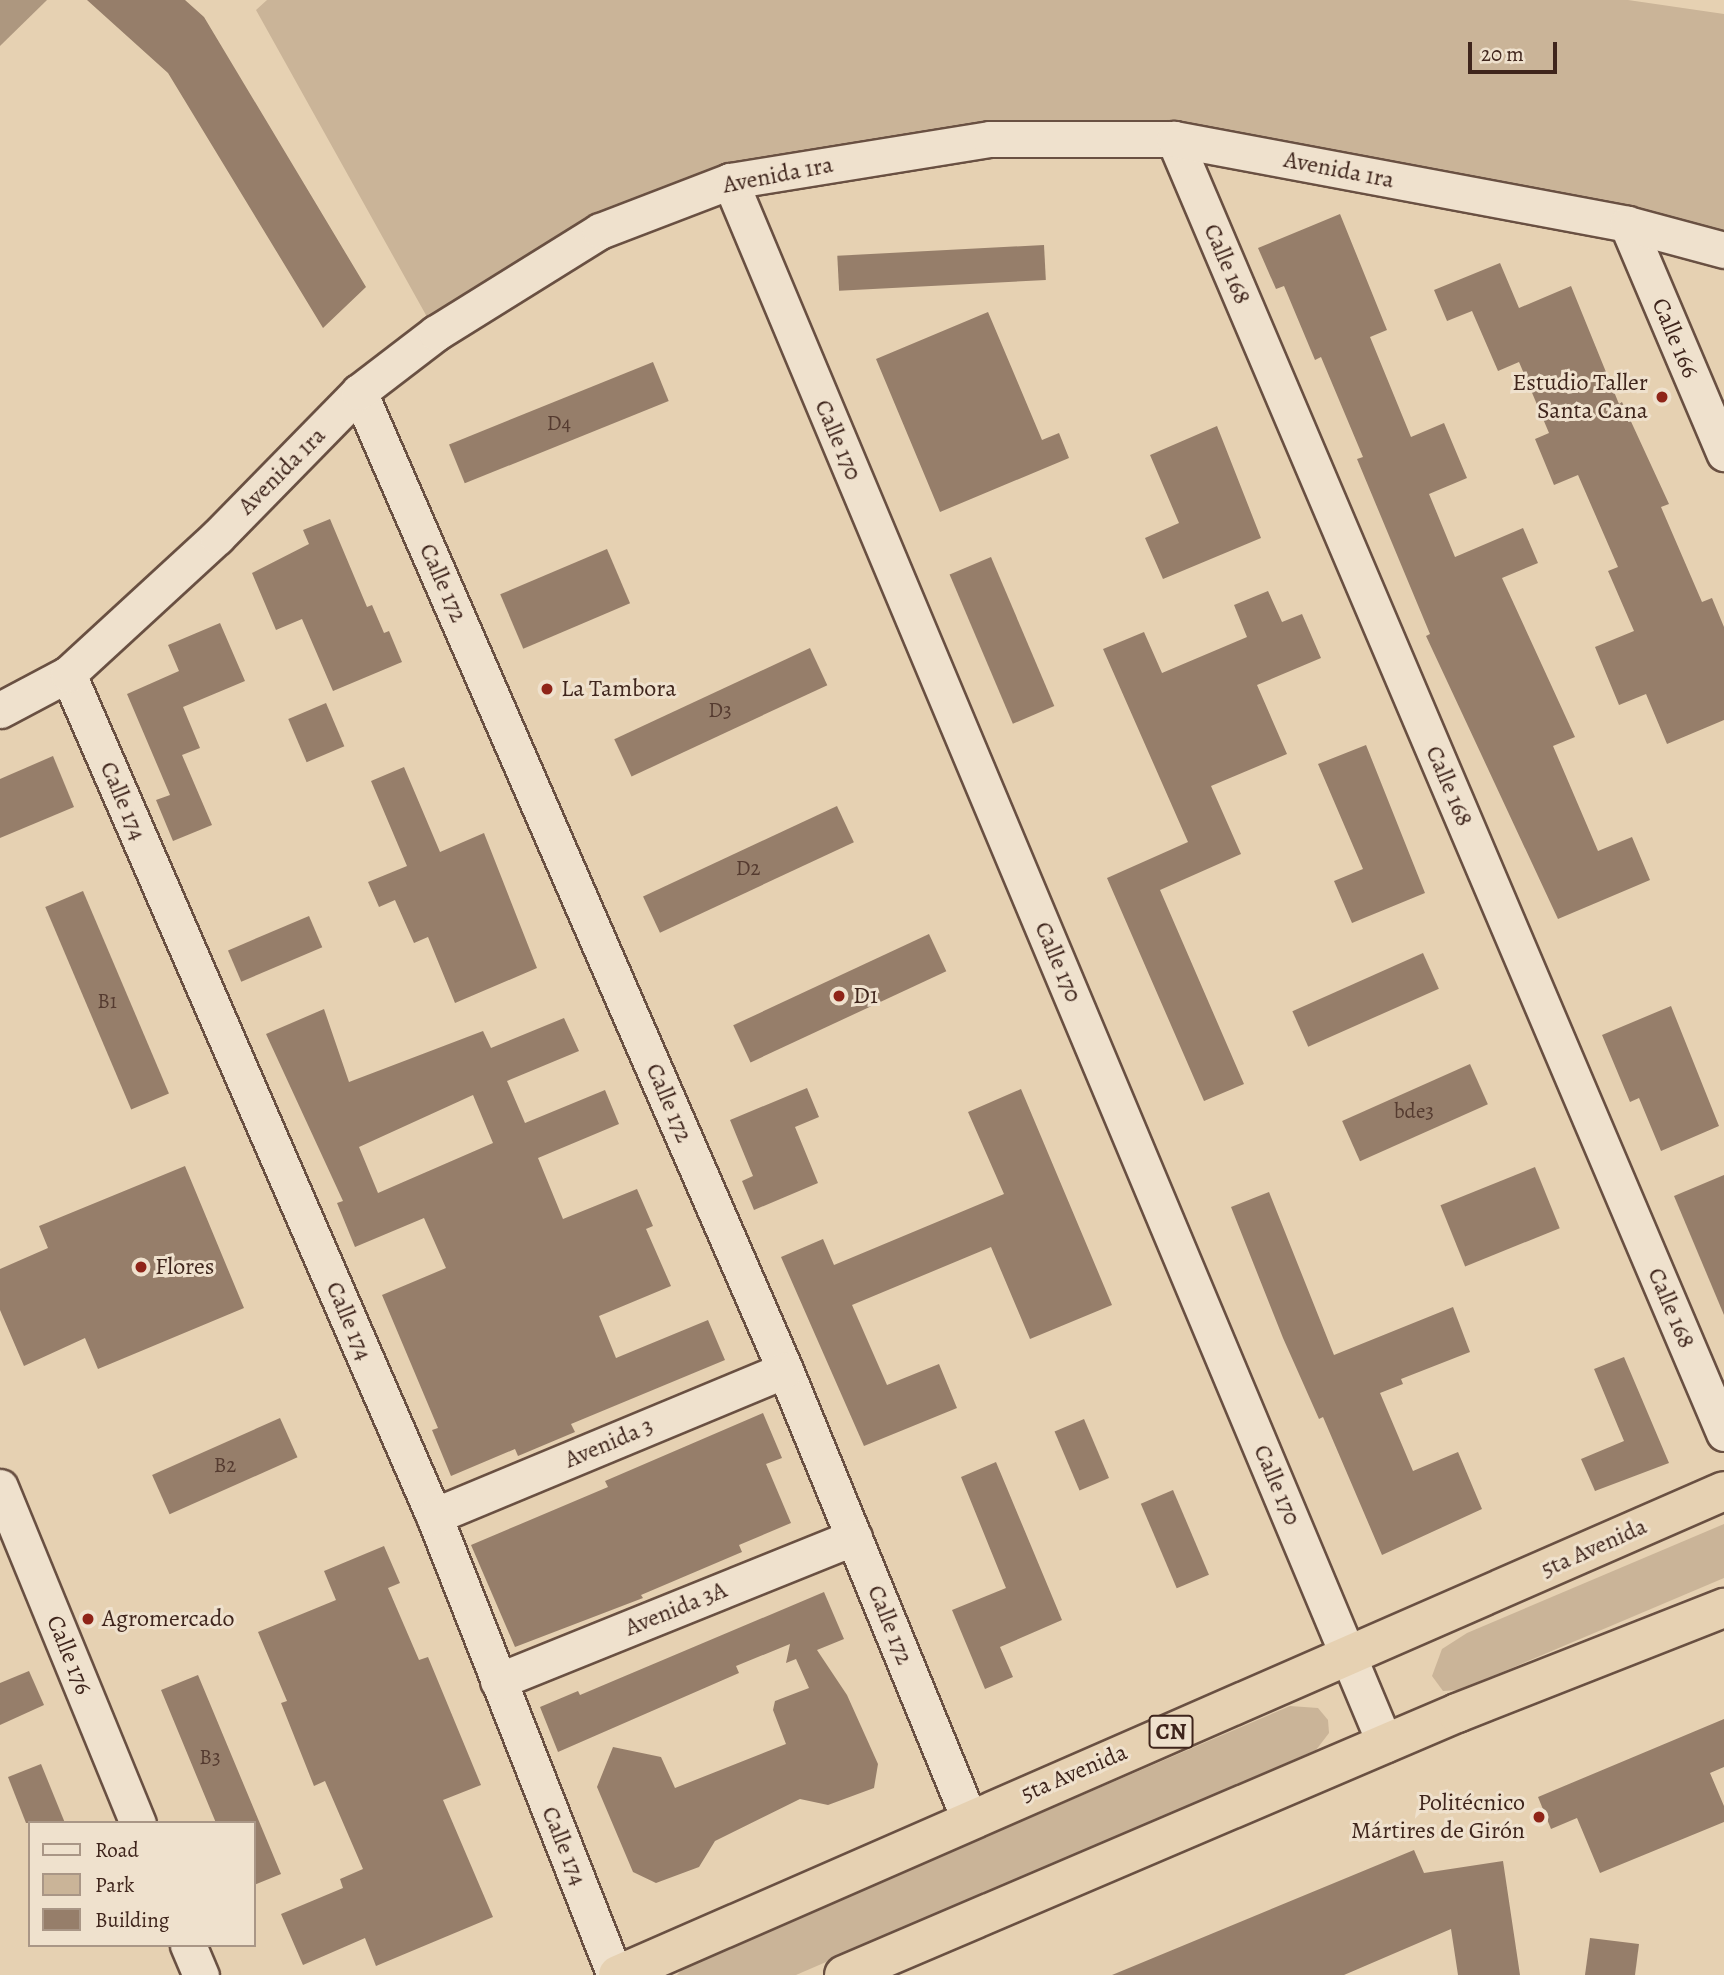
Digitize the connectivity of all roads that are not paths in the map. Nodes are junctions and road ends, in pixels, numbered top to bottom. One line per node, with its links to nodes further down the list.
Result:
1 (1174, 139): 2 (street, Avenida 1ra); 3 (street, Avenida 1ra); 10 (street, Calle 168)
2 (730, 181): 5 (street, Avenida 1ra); 16 (street, Calle 170)
3 (1627, 224): 4 (street, Avenida 1ra); 6 (street, Calle 166)
4 (1724, 250)
5 (359, 392): 7 (street, Avenida 1ra); 9 (street, Calle 172)
6 (1724, 453)
7 (68, 674): 8 (street, Avenida 1ra); 13 (street, Calle 174)
8 (0, 710)
9 (785, 1370): 13 (street, Avenida 3); 14 (street, Calle 172)
10 (1724, 1433)
11 (0, 1487): 20 (street, Calle 176)
12 (1724, 1491): 16 (highway, 5ta Avenida / CN)
13 (434, 1516): 17 (street, Calle 174)
14 (854, 1537): 17 (street, Avenida 3A); 19 (street, Calle 172)
15 (1724, 1608): 18 (highway)
16 (1349, 1656): 18 (street, Calle 170); 19 (highway, 5ta Avenida / CN)
17 (498, 1681): 23 (street, Calle 174)
18 (1385, 1744): 24 (highway)
19 (968, 1818): 23 (highway, 5ta Avenida / CN)
20 (137, 1821)
21 (189, 1947): 22 (street)
22 (201, 1975)
23 (616, 1975)
24 (844, 1975)

